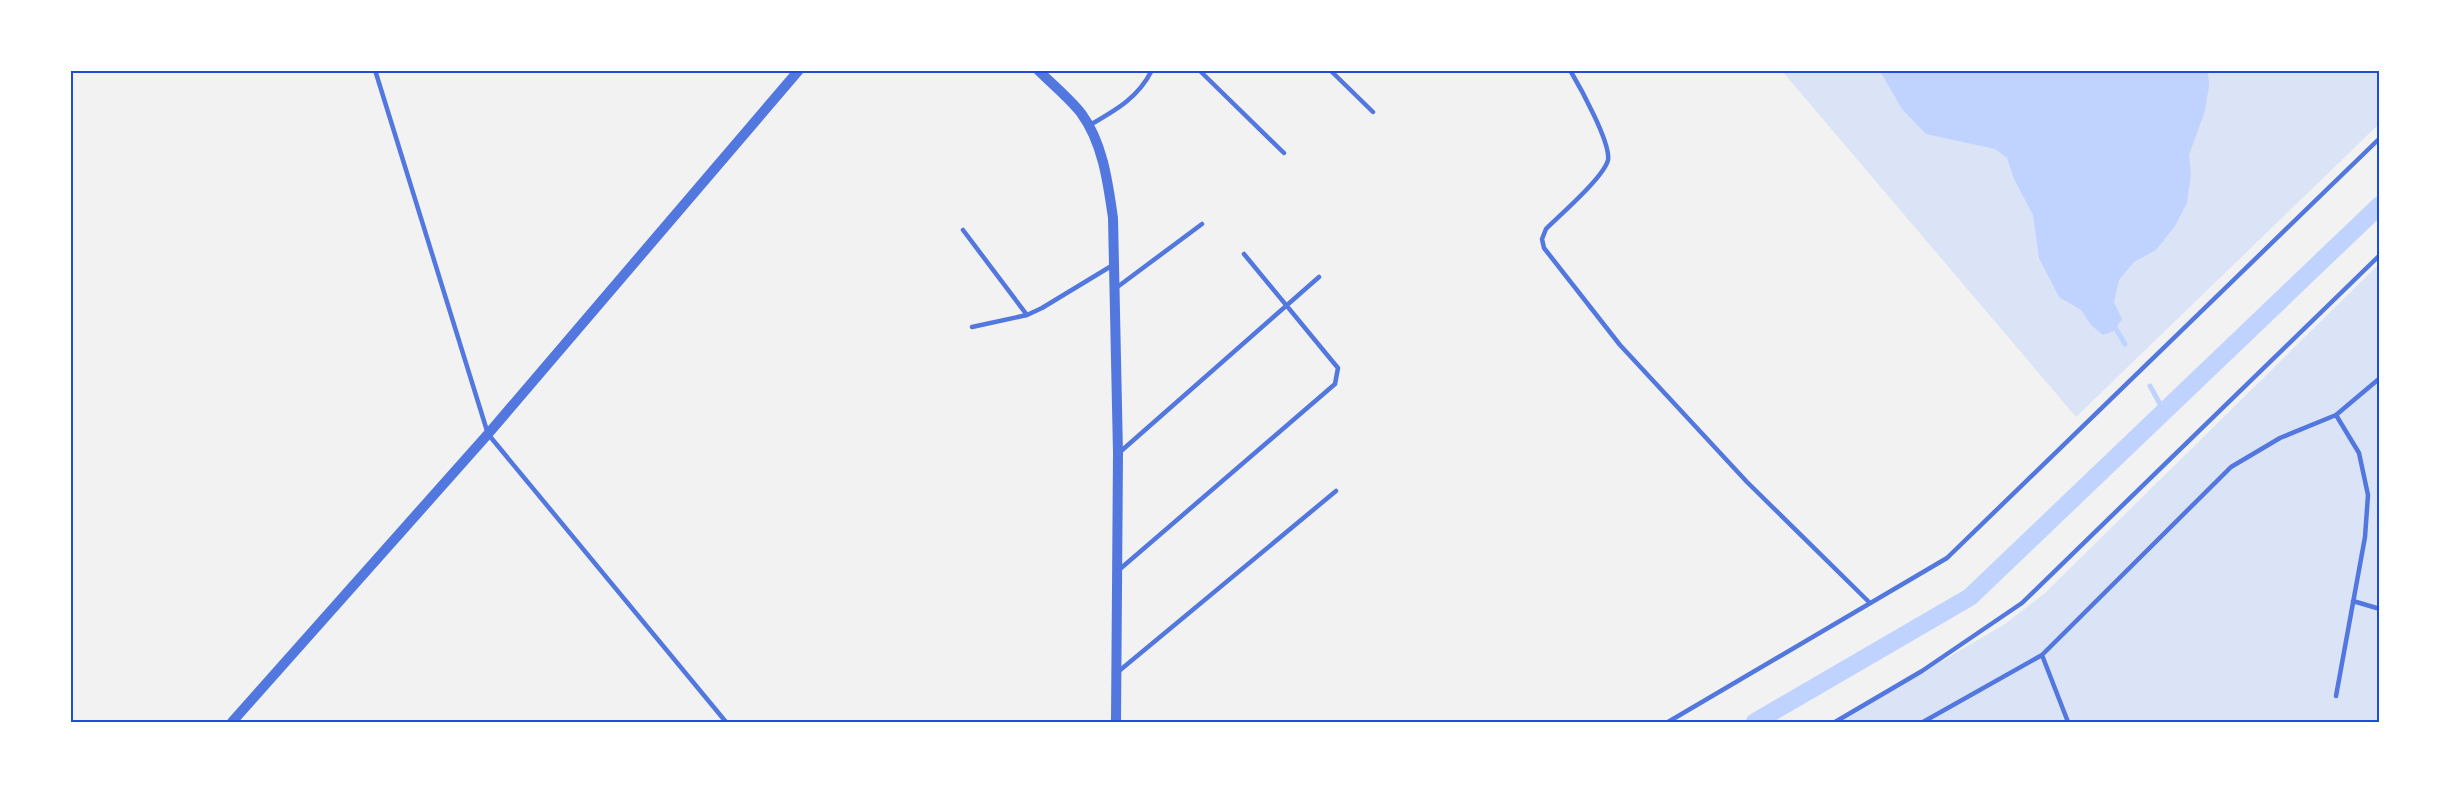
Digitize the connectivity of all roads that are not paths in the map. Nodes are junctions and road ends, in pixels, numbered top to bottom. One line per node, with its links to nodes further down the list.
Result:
1 (375, 70): 24 (lane)
2 (799, 70): 24 (street)
3 (1038, 70): 9 (street)
4 (1152, 70): 9 (lane)
5 (1199, 70): 11 (lane)
6 (1330, 70): 8 (lane)
7 (1570, 70): 29 (lane)
8 (1373, 112)
9 (1088, 126): 16 (street)
10 (2379, 138): 29 (lane)
11 (1284, 153)
12 (1202, 224): 18 (lane)
13 (963, 230): 20 (lane)
14 (1244, 254): 19 (lane)
15 (2379, 258): 38 (lane)
16 (1115, 263): 18 (street); 20 (lane)
17 (1319, 277): 19 (lane)
18 (1116, 288): 25 (street)
19 (1287, 306): 25 (lane); 27 (lane)
20 (1027, 315): 21 (lane)
21 (972, 327)
22 (2379, 378): 23 (lane)
23 (2336, 415): 28 (lane); 31 (lane)
24 (488, 434): 34 (street); 35 (lane)
25 (1118, 453): 27 (street)
26 (1336, 491): 32 (lane)
27 (1118, 570): 32 (street)
28 (2354, 601): 30 (lane); 33 (lane)
29 (1870, 603): 37 (lane)
30 (2379, 609)
31 (2042, 656): 39 (lane); 40 (lane)
32 (1117, 673): 36 (street)
33 (2336, 696)
34 (232, 723)
35 (726, 723)
36 (1116, 723)
37 (1668, 723)
38 (1835, 723)
39 (1923, 723)
40 (2068, 723)

